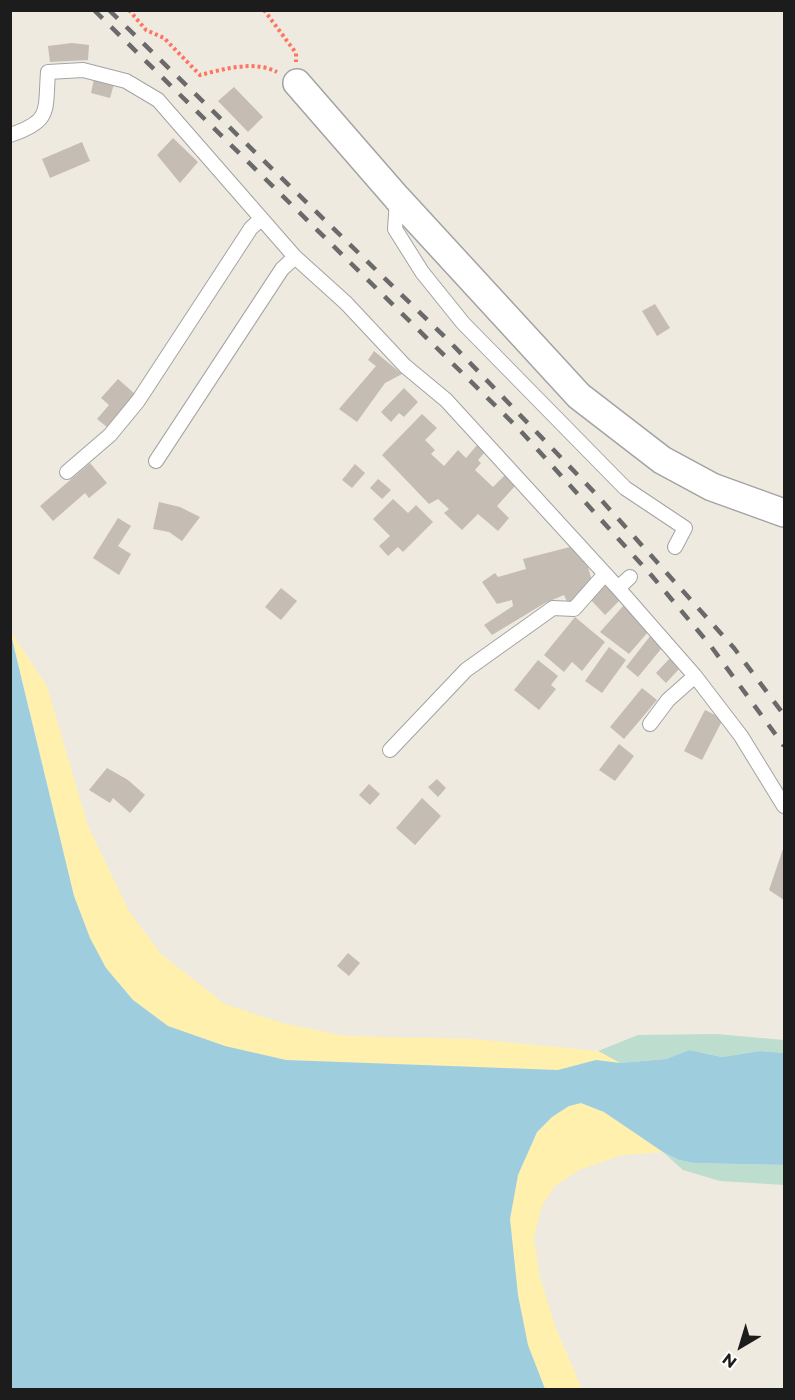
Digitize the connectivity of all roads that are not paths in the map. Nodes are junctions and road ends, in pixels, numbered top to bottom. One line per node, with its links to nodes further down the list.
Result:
1 (297, 83): 3 (street)
2 (10, 135): 4 (lane)
3 (397, 198): 8 (street); 9 (lane)
4 (260, 219): 5 (lane); 7 (lane)
5 (295, 257): 6 (lane); 10 (lane)
6 (156, 461)
7 (67, 472)
8 (784, 513)
9 (675, 547)
10 (606, 574): 12 (lane); 15 (lane)
11 (630, 577): 12 (lane)
12 (618, 588): 13 (lane)
13 (695, 676): 14 (lane); 16 (lane)
14 (650, 724)
15 (390, 750)
16 (784, 806)

